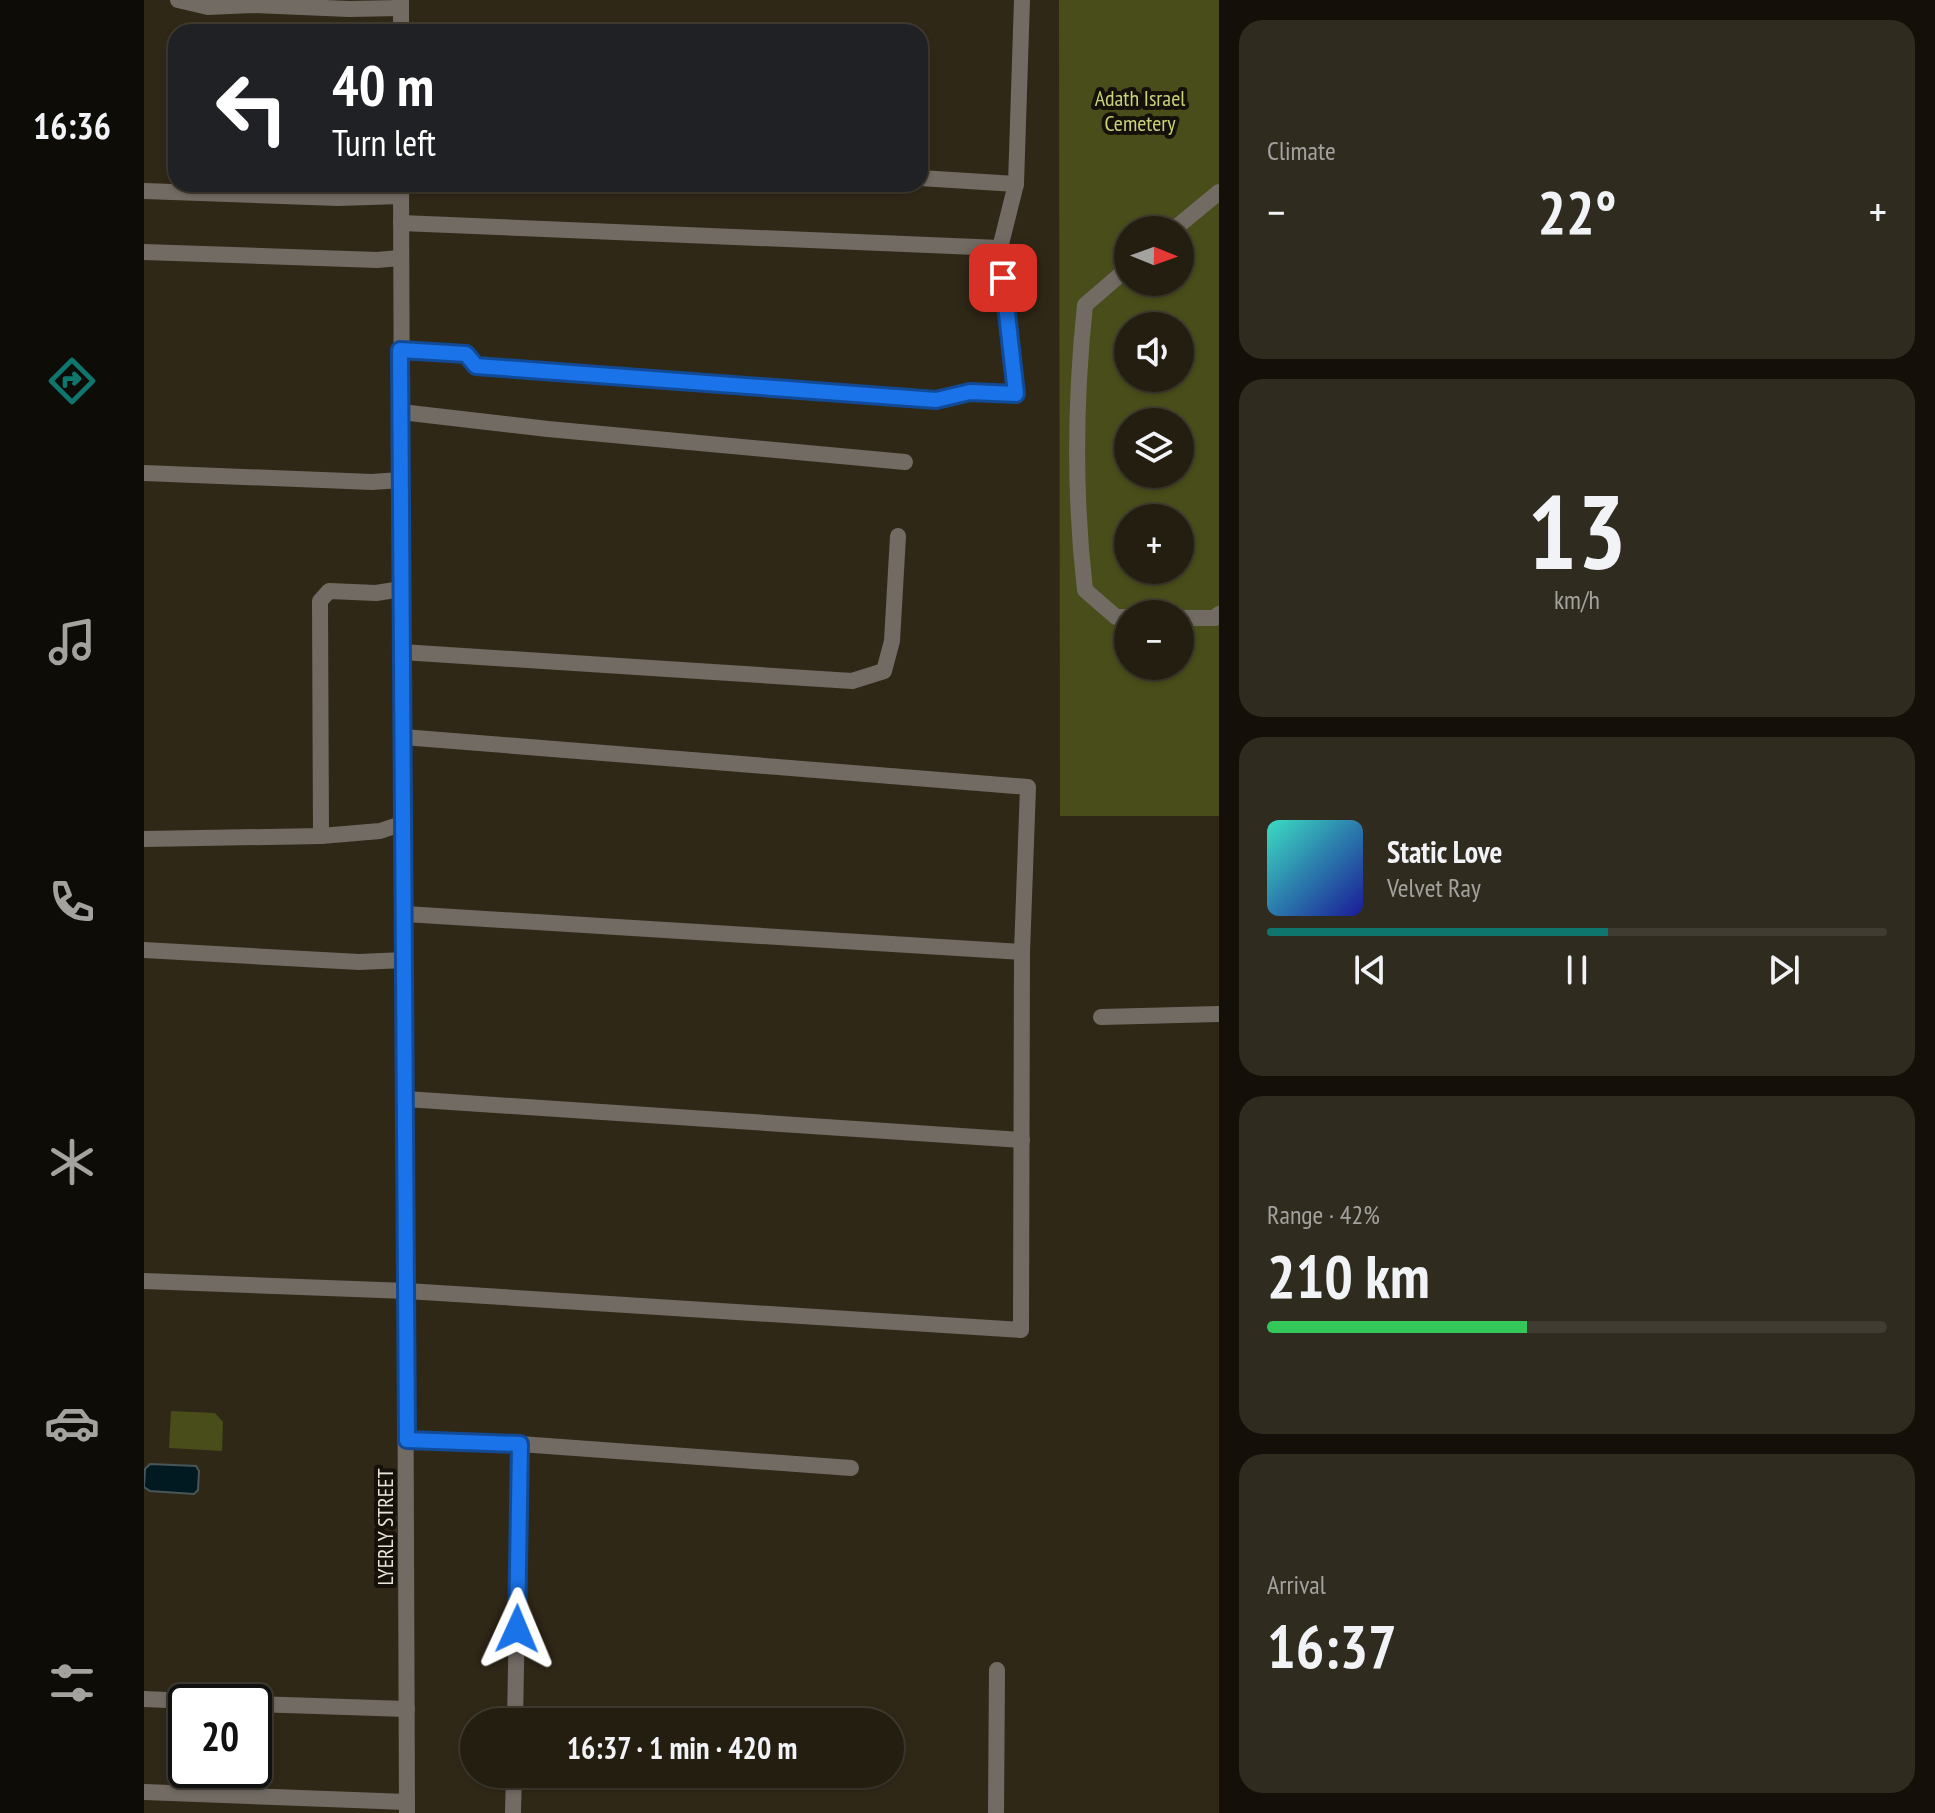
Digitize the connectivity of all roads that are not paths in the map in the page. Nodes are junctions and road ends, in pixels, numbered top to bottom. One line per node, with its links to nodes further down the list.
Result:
1 (178, 0): 3 (street)
2 (1022, 0): 5 (street)
3 (401, 4)
4 (928, 178): 5 (street)
5 (1016, 184): 14 (street)
6 (144, 191): 7 (street)
7 (168, 192)
8 (172, 192): 9 (street)
9 (385, 192)
10 (401, 192): 13 (street, LYERLY STREET)
11 (1219, 192): 12 (street)
12 (1190, 216)
13 (401, 223): 14 (street); 16 (street, LYERLY STREET)
14 (1000, 248): 18 (street)
15 (144, 252): 16 (street)
16 (400, 258): 18 (street, LYERLY STREET)
17 (1114, 280): 26 (street)
18 (400, 350): 19 (street, LYERLY STREET)
19 (401, 412): 20 (street); 22 (street, LYERLY STREET)
20 (905, 462)
21 (144, 473): 22 (street)
22 (400, 480): 24 (street, LYERLY STREET)
23 (898, 536): 28 (street)
24 (401, 589): 28 (street, LYERLY STREET); 31 (street)
25 (1219, 614): 27 (street)
26 (1114, 615)
27 (1194, 618)
28 (402, 652): 29 (street, LYERLY STREET)
29 (403, 737): 30 (street, LYERLY STREET); 35 (street)
30 (404, 823): 31 (street); 33 (street, LYERLY STREET)
31 (321, 836): 32 (street)
32 (144, 839)
33 (405, 914): 35 (street); 36 (street, LYERLY STREET)
34 (144, 950): 36 (street)
35 (1022, 952): 40 (street)
36 (405, 960): 39 (street, LYERLY STREET)
37 (1219, 1014): 38 (street)
38 (1101, 1017)
39 (406, 1099): 40 (street); 42 (street, LYERLY STREET)
40 (1022, 1140): 42 (street)
41 (144, 1281): 42 (street)
42 (407, 1291): 43 (street, LYERLY STREET)
43 (407, 1440): 44 (street); 51 (street, LYERLY STREET)
44 (520, 1444): 45 (street); 50 (street)
45 (851, 1468)
46 (997, 1670): 56 (street)
47 (144, 1699): 48 (street)
48 (168, 1700)
49 (272, 1705): 51 (street)
50 (515, 1708)
51 (407, 1709): 54 (street, LYERLY STREET)
52 (514, 1788): 55 (street)
53 (144, 1792): 54 (street)
54 (407, 1807)
55 (513, 1813)
56 (996, 1813)

